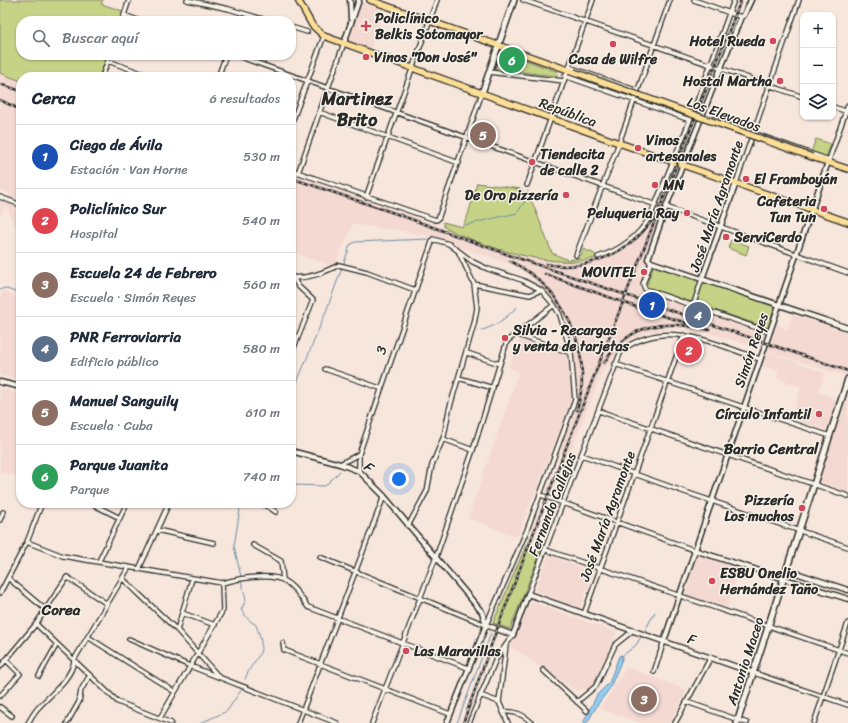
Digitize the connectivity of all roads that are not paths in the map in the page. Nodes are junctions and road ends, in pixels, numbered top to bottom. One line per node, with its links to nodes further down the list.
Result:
1 (129, 0): 17 (street)
2 (187, 0): 18 (street)
3 (298, 0): 25 (main road, República)
4 (350, 0): 20 (street)
5 (359, 0): 20 (street)
6 (370, 0): 21 (main road, Los Elevados)
7 (437, 0): 21 (street)
8 (514, 0): 28 (main road)
9 (523, 0): 22 (street)
10 (593, 0): 22 (street)
11 (670, 0): 27 (street)
12 (694, 0): 16 (street)
13 (734, 0): 16 (street)
14 (751, 0): 19 (street)
15 (799, 0): 44 (street, José María Agramonte)
16 (731, 13): 19 (street); 32 (street)
17 (124, 15)
18 (252, 16)
19 (741, 17): 34 (street)
20 (352, 21): 26 (street)
21 (430, 21): 28 (main road, Los Elevados); 33 (street)
22 (585, 21): 27 (street); 35 (street)
23 (296, 29): 24 (street)
24 (307, 32)
25 (324, 36): 26 (main road, República); 42 (street)
26 (344, 43): 33 (main road, República); 45 (street)
27 (654, 45): 32 (street); 46 (street)
28 (498, 47): 35 (main road, Los Elevados); 40 (main road)
29 (224, 60): 38 (street)
30 (249, 60): 39 (street)
31 (108, 61): 36 (street); 37 (street)
32 (712, 65): 34 (street); 58 (street)
33 (413, 68): 47 (main road, República); 55 (street)
34 (721, 68): 44 (street); 56 (street)
35 (567, 71): 43 (street); 46 (street); 49 (street); 63 (main road, Los Elevados, bridge)
36 (104, 72)
37 (138, 72)
38 (220, 72)
39 (283, 72)
40 (489, 72): 43 (street); 47 (main road)
41 (296, 77): 42 (street)
42 (308, 81): 45 (street); 52 (street)
43 (564, 81): 57 (street)
44 (770, 85): 48 (street); 59 (street, José María Agramonte)
45 (328, 88): 53 (street); 55 (street)
46 (638, 91): 49 (street)
47 (482, 93): 57 (main road, República); 61 (street)
48 (800, 96)
49 (634, 100): 58 (street); 62 (street)
50 (848, 105): 54 (street, Simón Reyes)
51 (836, 108): 54 (street)
52 (296, 112)
53 (320, 112): 60 (street); 69 (street)
54 (847, 112): 63 (street, Simón Reyes)
55 (397, 113): 60 (street); 61 (street)
56 (703, 115): 59 (street); 67 (street)
57 (551, 118): 62 (main road, República); 64 (street)
58 (690, 120): 65 (street)
59 (753, 133): 63 (street); 70 (street, José María Agramonte)
60 (388, 137): 66 (street); 74 (street)
61 (467, 138): 64 (street); 66 (street)
62 (619, 143): 65 (main road, República); 72 (street)
63 (829, 161): 68 (main road, Los Elevados); 78 (street, Simón Reyes)
64 (534, 162): 71 (street); 72 (street)
65 (674, 162): 67 (main road, República); 76 (street)
66 (459, 163): 74 (street)
67 (683, 165): 70 (main road, República); 77 (street)
68 (848, 169)
69 (298, 172): 74 (street)
70 (736, 183): 78 (main road, República); 80 (street, José María Agramonte)
71 (527, 185)
72 (602, 186): 76 (street); 83 (street)
73 (0, 197): 75 (street)
74 (366, 197)
75 (16, 203)
76 (656, 206): 84 (street)
77 (666, 207): 80 (street); 85 (street)
78 (812, 209): 79 (main road, República); 82 (street, Simón Reyes)
79 (848, 222)
80 (720, 227): 82 (street); 88 (street, José María Agramonte)
81 (458, 251): 90 (street); 91 (street, 3); 92 (street)
82 (796, 254): 86 (street); 94 (street, Simón Reyes)
83 (576, 255)
84 (598, 257)
85 (651, 262): 88 (street); 95 (street)
86 (848, 273)
87 (296, 278): 91 (street)
88 (702, 279): 94 (street); 95 (street, José María Agramonte)
89 (296, 283): 100 (street)
90 (474, 284): 92 (street); 101 (street)
91 (415, 290): 112 (street, 3)
92 (541, 290): 93 (street)
93 (554, 305): 98 (street); 102 (street)
94 (779, 305): 96 (street); 97 (street, Simón Reyes)
95 (693, 306): 97 (street)
96 (848, 328)
97 (769, 332): 103 (street, Simón Reyes)
98 (515, 334): 102 (street); 104 (street)
99 (684, 335): 103 (street, Fernando Callejas); 105 (street, Fernando Callejas); 110 (street, José María Agramonte)
100 (296, 341)
101 (466, 353): 104 (street); 107 (street)
102 (571, 353): 128 (street)
103 (760, 359): 114 (street, Simón Reyes)
104 (500, 364): 113 (street)
105 (615, 364): 110 (street); 115 (street, Fernando Callejas)
106 (325, 369): 112 (street)
107 (459, 378): 113 (street); 118 (street)
108 (848, 379): 117 (main road, Antonio Maceo)
109 (0, 382): 111 (street)
110 (667, 382): 114 (street); 116 (street, José María Agramonte)
111 (16, 386)
112 (380, 388): 121 (street, 3)
113 (492, 388): 119 (street)
114 (743, 408): 117 (street); 123 (street, Simón Reyes)
115 (599, 411): 116 (street); 122 (street, Fernando Callejas)
116 (650, 429): 123 (street); 126 (street, José María Agramonte)
117 (830, 436): 127 (main road, Antonio Maceo)
118 (443, 439): 119 (street); 143 (street)
119 (473, 450): 153 (street)
120 (296, 452): 124 (street, F)
121 (359, 454): 124 (street); 125 (street, 3)
122 (582, 455): 126 (street); 132 (street, Fernando Callejas)
123 (727, 455): 127 (street); 131 (street, Simón Reyes)
124 (340, 464): 125 (street, F)
125 (359, 471): 129 (street, F)
126 (634, 474): 131 (street); 142 (street, José María Agramonte)
127 (814, 485): 130 (street); 145 (main road, Antonio Maceo)
128 (540, 495): 132 (street); 180 (street)
129 (384, 496): 143 (street, F); 159 (street)
130 (848, 496)
131 (711, 501): 145 (street); 151 (street, Simón Reyes)
132 (563, 502): 142 (street); 150 (street, Fernando Callejas)
133 (40, 508): 146 (street)
134 (100, 508): 140 (street)
135 (125, 508): 140 (street)
136 (166, 508): 144 (street)
137 (272, 508): 139 (street)
138 (3, 512): 141 (street)
139 (276, 512)
140 (120, 518): 154 (street)
141 (0, 520)
142 (617, 522): 151 (street); 157 (street, José María Agramonte)
143 (408, 526): 153 (street, F)
144 (157, 530): 147 (street); 156 (street)
145 (799, 531): 149 (street); 158 (main road, Antonio Maceo)
146 (27, 542): 154 (street); 160 (street)
147 (214, 543)
148 (254, 545): 164 (street)
149 (848, 547)
150 (546, 550): 157 (street); 168 (street, Fernando Callejas)
151 (694, 550): 162 (street); 169 (street, Simón Reyes)
152 (320, 557): 159 (street)
153 (436, 558): 170 (street); 180 (street, F)
154 (99, 561): 155 (street)
155 (129, 567): 156 (street); 161 (street)
156 (139, 569): 163 (street)
157 (600, 569): 169 (street); 175 (street, José María Agramonte)
158 (787, 570): 162 (main road, Antonio Maceo); 167 (street)
159 (354, 571): 170 (street); 176 (street)
160 (8, 578): 166 (street); 173 (street)
161 (122, 578): 172 (street); 182 (street)
162 (784, 578): 171 (street); 181 (main road, Antonio Maceo)
163 (192, 579): 165 (street); 174 (street)
164 (283, 580): 165 (street); 176 (street)
165 (222, 583): 179 (street)
166 (1, 590)
167 (848, 590)
168 (528, 594): 175 (street, F); 184 (street, Fernando Callejas)
169 (680, 596): 181 (street); 188 (street, Simón Reyes)
170 (421, 598): 180 (street); 191 (street)
171 (848, 599)
172 (107, 604): 173 (street); 185 (street)
173 (46, 610): 178 (street)
174 (182, 612): 179 (street); 182 (street)
175 (584, 614): 183 (street, F)
176 (337, 619): 191 (street); 198 (street)
177 (848, 623): 192 (street)
178 (36, 624): 189 (street); 196 (street)
179 (214, 625): 193 (street)
180 (486, 625): 184 (street); 201 (street)
181 (769, 626): 192 (street); 204 (main road, Antonio Maceo)
182 (177, 630): 193 (street)
183 (633, 631): 188 (street, F); 214 (street)
184 (512, 635): 187 (street, Fernando Callejas)
185 (88, 637): 197 (street); 209 (street)
186 (129, 639): 199 (street)
187 (507, 642): 210 (street, Fernando Callejas); 213 (street)
188 (664, 642): 195 (street, F); 203 (street, Simón Reyes)
189 (57, 644): 197 (street); 206 (street)
190 (283, 644): 198 (street)
191 (402, 644): 201 (street); 208 (street)
192 (839, 650): 194 (street); 212 (street)
193 (199, 653): 199 (street); 207 (street)
194 (848, 653)
195 (711, 658): 204 (street, F); 215 (street)
196 (6, 660): 200 (street); 211 (street)
197 (74, 660): 205 (street); 225 (street)
198 (321, 664): 208 (street); 218 (street)
199 (190, 666): 207 (street); 209 (street)
200 (0, 667)
201 (468, 668): 221 (street)
202 (543, 670): 214 (street)
203 (654, 672)
204 (754, 673): 212 (street, F); 224 (main road, Antonio Maceo)
205 (90, 675): 223 (street); 226 (street)
206 (39, 676)
207 (220, 678): 218 (street)
208 (385, 688): 221 (street); 230 (street)
209 (175, 692): 223 (street)
210 (480, 695): 213 (street); 232 (street, Fernando Callejas)
211 (0, 696)
212 (823, 697): 216 (street, F); 237 (street)
213 (499, 702): 220 (street)
214 (577, 702): 219 (street)
215 (687, 702): 224 (street); 235 (street)
216 (848, 705)
217 (0, 707): 222 (street)
218 (303, 710): 228 (street); 229 (street)
219 (587, 711)
220 (503, 712): 233 (street); 234 (street)
221 (450, 714): 231 (street)
222 (12, 716)
223 (160, 718): 227 (street)
224 (738, 722): 236 (street)
225 (28, 723)
226 (67, 723)
227 (171, 723)
228 (298, 723)
229 (337, 723)
230 (372, 723)
231 (447, 723)
232 (469, 723)
233 (508, 723)
234 (532, 723)
235 (675, 723)
236 (747, 723)
237 (814, 723)

